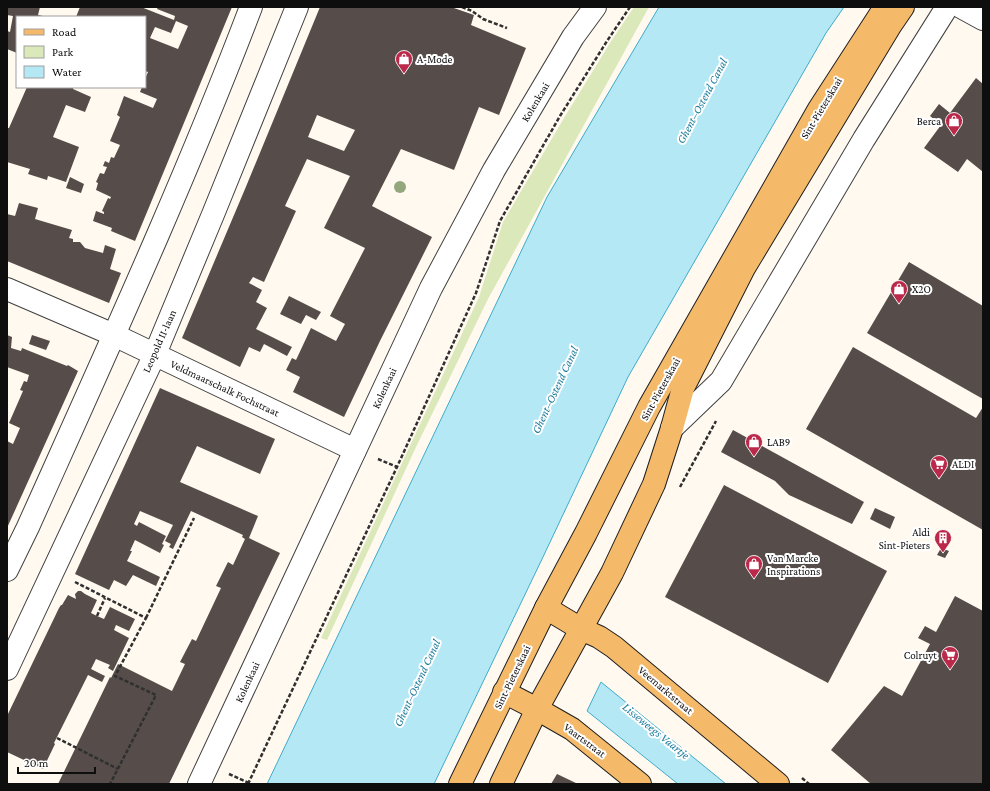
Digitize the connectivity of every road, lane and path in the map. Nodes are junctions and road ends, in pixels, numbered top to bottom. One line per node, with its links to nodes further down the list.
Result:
1 (251, 7): 13 (street)
2 (296, 7): 14 (street, Leopold II-laan)
3 (462, 7): 11 (path)
4 (595, 7): 16 (street, Kolenkaai)
5 (630, 7): 18 (path)
6 (885, 7): 23 (main road, Sint-Pieterskaai)
7 (903, 7): 15 (main road, Sint-Pieterskaai)
8 (947, 7): 15 (street, Sint-Pieterskaai)
9 (960, 7): 10 (street)
10 (983, 18)
11 (507, 28)
12 (7, 289): 13 (street, Veldmaarschalk Fochstraat)
13 (114, 335): 14 (street, Veldmaarschalk Fochstraat); 20 (street)
14 (155, 354): 16 (street, Veldmaarschalk Fochstraat); 21 (street, Leopold II-laan)
15 (672, 428): 26 (main road, Sint-Pieterskaai)
16 (355, 450): 33 (street, Kolenkaai)
17 (378, 459): 18 (path)
18 (397, 467): 34 (path)
19 (194, 518): 25 (path)
20 (7, 570)
21 (53, 572): 22 (path); 27 (street, Leopold II-laan)
22 (105, 598): 24 (path); 25 (path)
23 (546, 608): 26 (main road, Veemarktstraat); 28 (main road, Sint-Pieterskaai)
24 (97, 616)
25 (146, 618): 31 (path)
26 (582, 629): 29 (main road, Sint-Pieterskaai); 38 (main road, Veemarktstraat)
27 (7, 669)
28 (504, 692): 29 (main road, Vaartstraat); 35 (main road, Sint-Pieterskaai)
29 (538, 709): 36 (main road, Sint-Pieterskaai); 37 (main road, Vaartstraat)
30 (57, 738): 31 (path)
31 (118, 769): 32 (path)
32 (110, 784)
33 (199, 784)
34 (248, 784)
35 (460, 784)
36 (501, 784)
37 (640, 784)
38 (778, 784)

